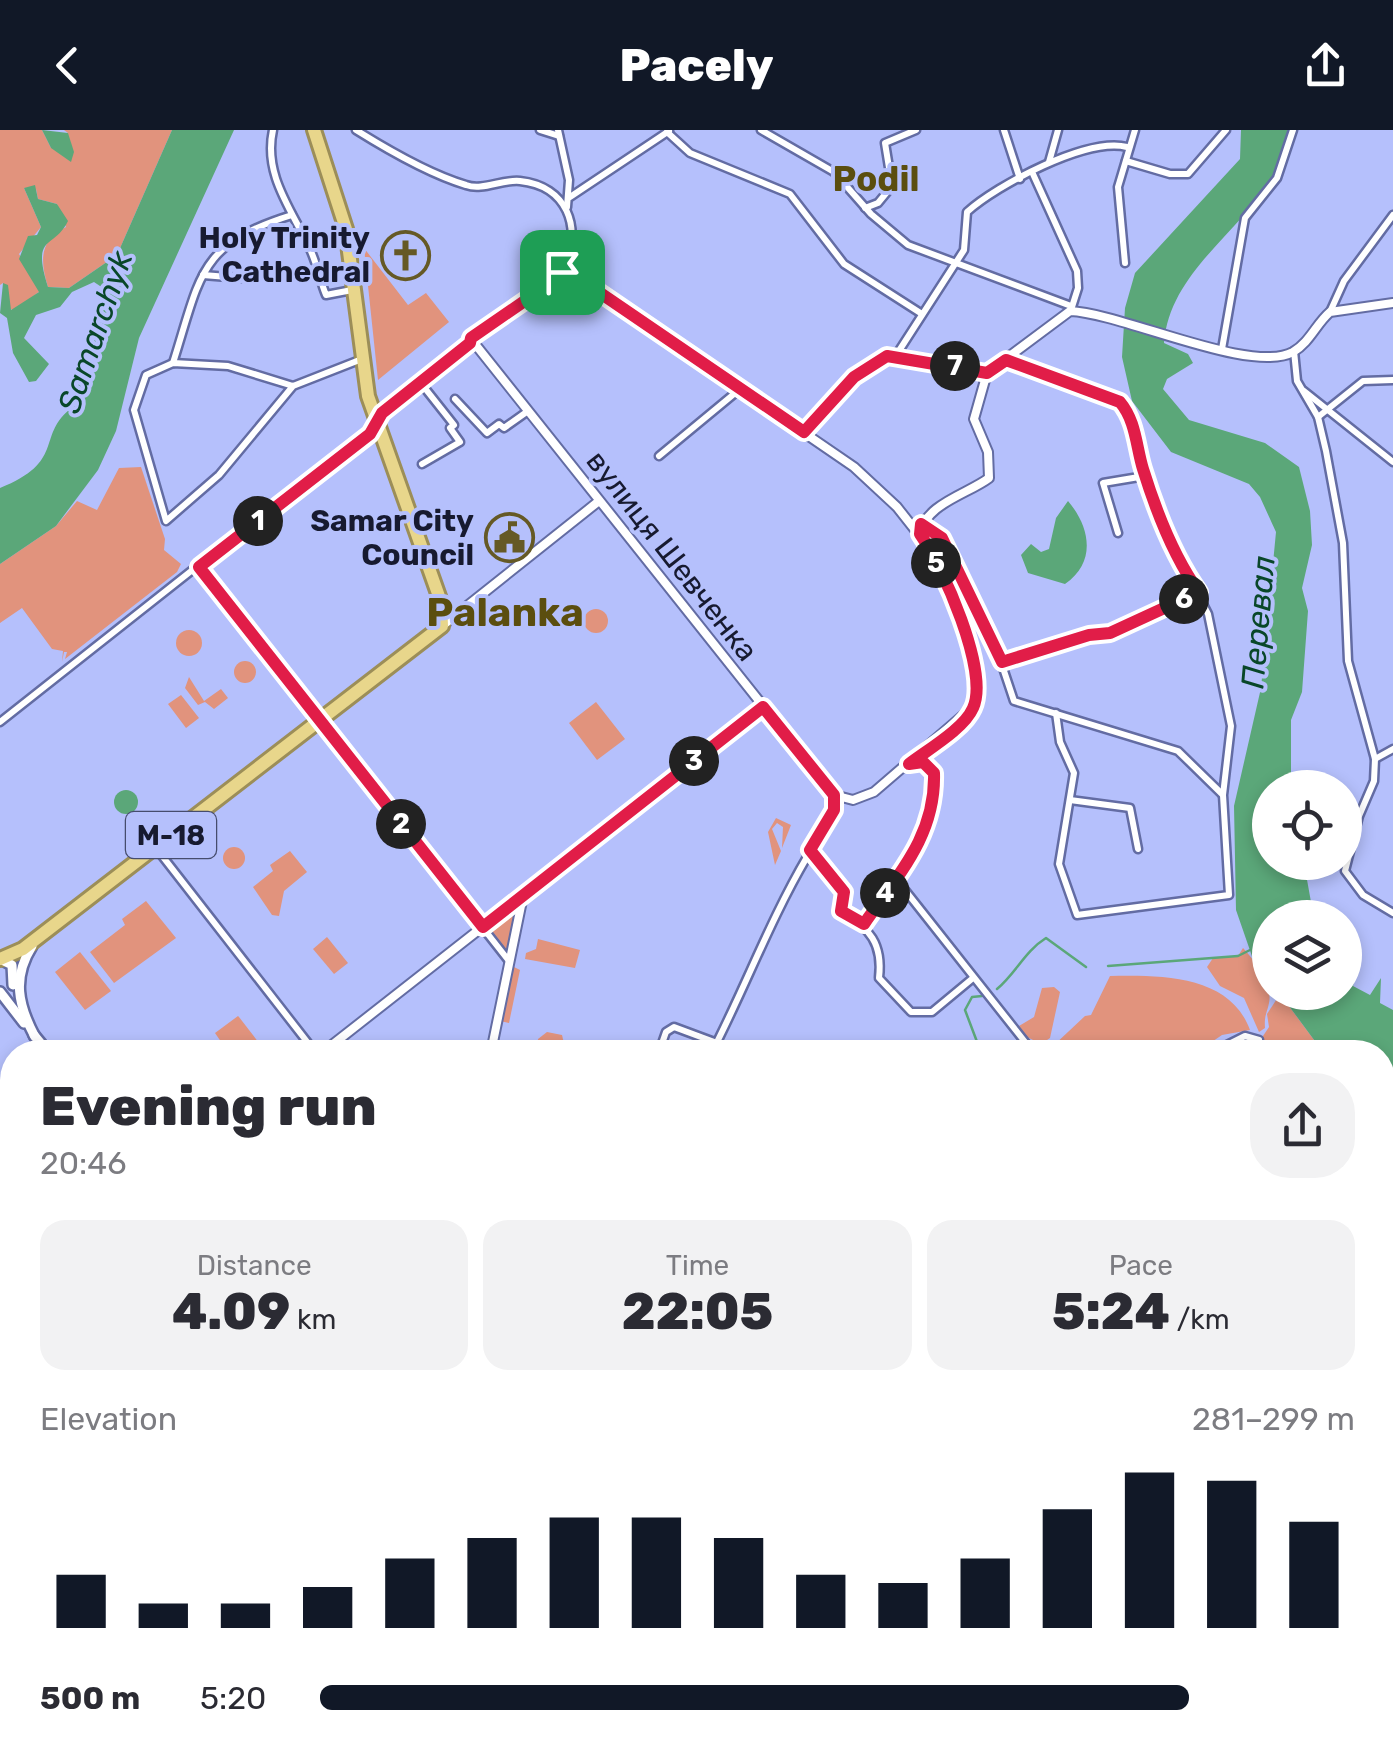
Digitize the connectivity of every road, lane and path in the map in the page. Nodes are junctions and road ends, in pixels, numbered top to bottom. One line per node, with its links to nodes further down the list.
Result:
1 (274, 130): 25 (street)
2 (314, 130): 31 (highway)
3 (356, 130): 22 (street)
4 (540, 130): 14 (street)
5 (760, 130): 15 (street)
6 (784, 130): 15 (street)
7 (916, 130): 23 (street)
8 (1004, 130): 20 (street)
9 (1058, 130): 18 (street)
10 (1135, 130): 16 (street)
11 (1226, 130): 17 (street)
12 (1293, 130): 37 (street)
13 (669, 131): 21 (street); 35 (street)
14 (558, 133): 21 (street)
15 (775, 138): 23 (street)
16 (1127, 147): 17 (street); 18 (street)
17 (1126, 160): 27 (street)
18 (1049, 163): 19 (street)
19 (1033, 174): 20 (street); 33 (street)
20 (1020, 180): 26 (street)
21 (570, 196): 22 (street)
22 (567, 207): 28 (street)
23 (865, 208): 26 (street)
24 (1393, 215): 34 (street)
25 (292, 216): 29 (street); 30 (street)
26 (955, 262): 33 (street); 35 (street)
27 (1124, 263)
28 (565, 269): 36 (street); 47 (street)
29 (318, 274): 30 (street); 31 (street)
30 (203, 275): 42 (street)
31 (354, 290): 40 (highway)
32 (1393, 303): 34 (street)
33 (1071, 309): 37 (street); 41 (street)
34 (1330, 312): 38 (street)
35 (922, 314): 39 (street)
36 (474, 342): 45 (street); 51 (street, вулиця Шевченка)
37 (1222, 349): 38 (street)
38 (1294, 351): 48 (street)
39 (895, 357): 43 (street); 54 (street)
40 (362, 359): 46 (street); 53 (highway)
41 (1006, 360): 43 (street); 58 (street)
42 (173, 362): 46 (street); 46 (street)
43 (987, 373): 60 (street)
44 (1393, 380): 50 (street)
45 (420, 382): 53 (street); 57 (street)
46 (292, 386)
47 (741, 388): 54 (street); 55 (street)
48 (1300, 388): 50 (street); 52 (street)
49 (456, 399): 51 (street)
50 (1329, 410): 52 (street); 56 (street)
51 (528, 411): 59 (street, вулиця Шевченка)
52 (1318, 417): 71 (street)
53 (376, 424): 62 (street); 64 (highway)
54 (804, 432): 60 (street)
55 (660, 456)
56 (1393, 462)
57 (422, 464)
58 (1145, 476): 61 (street); 63 (street)
59 (599, 502): 64 (street); 66 (street, вулиця Шевченка)
60 (921, 530): 65 (street); 72 (street)
61 (1118, 533)
62 (199, 567): 68 (street); 69 (street)
63 (1199, 592): 65 (street); 74 (street)
64 (442, 626): 68 (highway, М-18)
65 (1002, 662): 67 (street)
66 (763, 707): 73 (street, вулиця Шевченка); 80 (street)
67 (1056, 713): 74 (street); 75 (street)
68 (319, 720): 76 (highway, М-18); 83 (street)
69 (0, 722)
70 (1393, 749): 71 (street)
71 (1374, 759): 81 (street)
72 (909, 764): 73 (street); 79 (street)
73 (834, 795): 78 (street)
74 (1223, 795): 75 (street)
75 (1070, 800): 77 (street)
76 (155, 847): 84 (highway, М-18); 91 (street)
77 (1138, 849)
78 (810, 850): 82 (street); 96 (street)
79 (897, 880): 82 (street); 87 (street)
80 (523, 896): 83 (street); 86 (street)
81 (1393, 911)
82 (864, 924): 87 (street)
83 (483, 927): 86 (street); 92 (street)
84 (41, 935): 85 (highway, М-18); 89 (main road)
85 (0, 959): 89 (main road)
86 (510, 962): 93 (street)
87 (973, 978): 97 (street)
88 (1, 995): 89 (main road)
89 (35, 1037): 90 (main road)
90 (38, 1040)
91 (309, 1040)
92 (335, 1040)
93 (494, 1040)
94 (663, 1040): 95 (street)
95 (709, 1040)
96 (718, 1040)
97 (1023, 1040)
98 (1238, 1040): 99 (street)
99 (1259, 1040)

